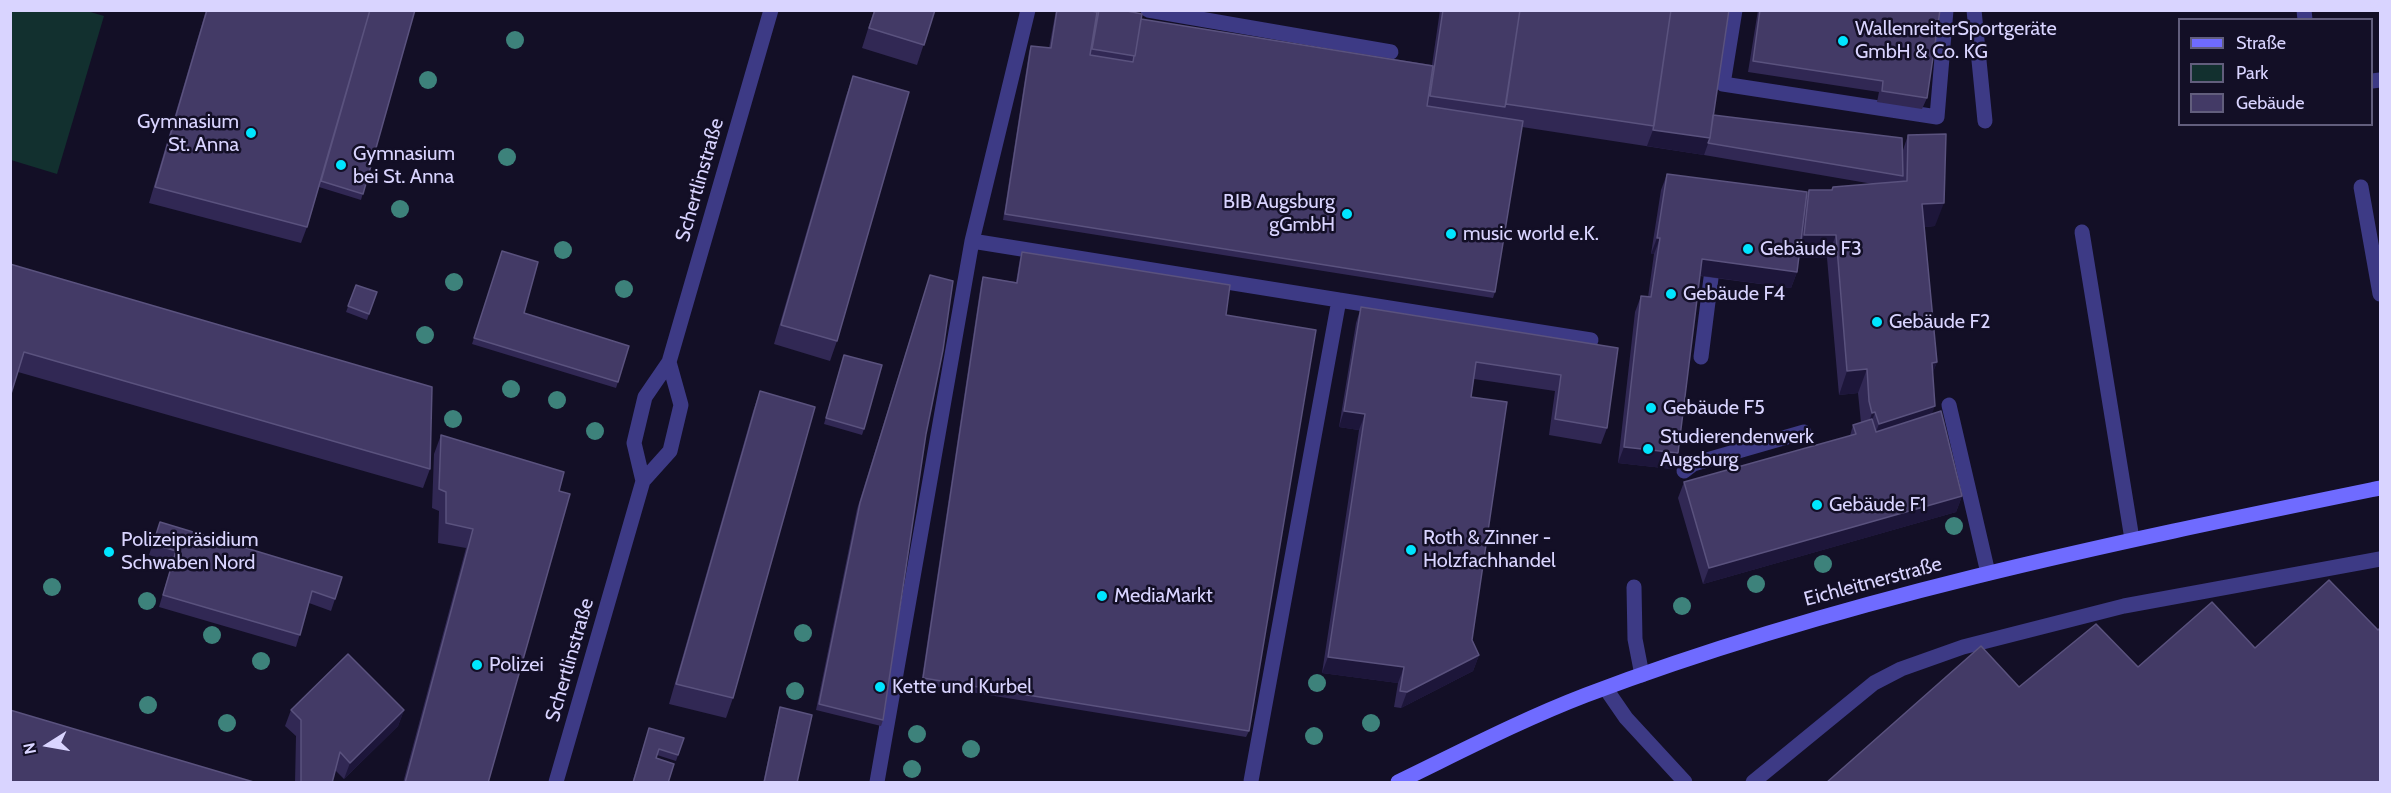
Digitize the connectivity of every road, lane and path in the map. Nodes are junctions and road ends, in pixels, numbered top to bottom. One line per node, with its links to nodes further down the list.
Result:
1 (771, 10): 17 (street, Schertlinstraße)
2 (1028, 10): 11 (street)
3 (1148, 10): 7 (street)
4 (1735, 10): 5 (street)
5 (1946, 10)
6 (1974, 10): 8 (street)
7 (1391, 52)
8 (1985, 121)
9 (2361, 188): 13 (street)
10 (2082, 232): 23 (street)
11 (972, 241): 14 (street); 31 (street)
12 (1712, 278): 16 (street)
13 (2380, 294)
14 (1339, 300): 15 (street); 29 (street)
15 (1591, 340)
16 (1701, 357)
17 (669, 362): 21 (street, Schertlinstraße); 21 (street, Schertlinstraße)
18 (1949, 405): 25 (street)
19 (1804, 432): 20 (street)
20 (1684, 471)
21 (643, 481): 30 (street, Schertlinstraße)
22 (2380, 488): 23 (main road, Eichleitnerstraße)
23 (2132, 539): 25 (main road, Eichleitnerstraße)
24 (2380, 559): 34 (street)
25 (1988, 573): 27 (main road, Eichleitnerstraße)
26 (1634, 587): 27 (street)
27 (1642, 675): 28 (main road, Eichleitnerstraße)
28 (1606, 689): 32 (main road, Eichleitnerstraße); 33 (street)
29 (1251, 781)
30 (556, 783)
31 (878, 783)
32 (1398, 783)
33 (1685, 783)
34 (1753, 783)

